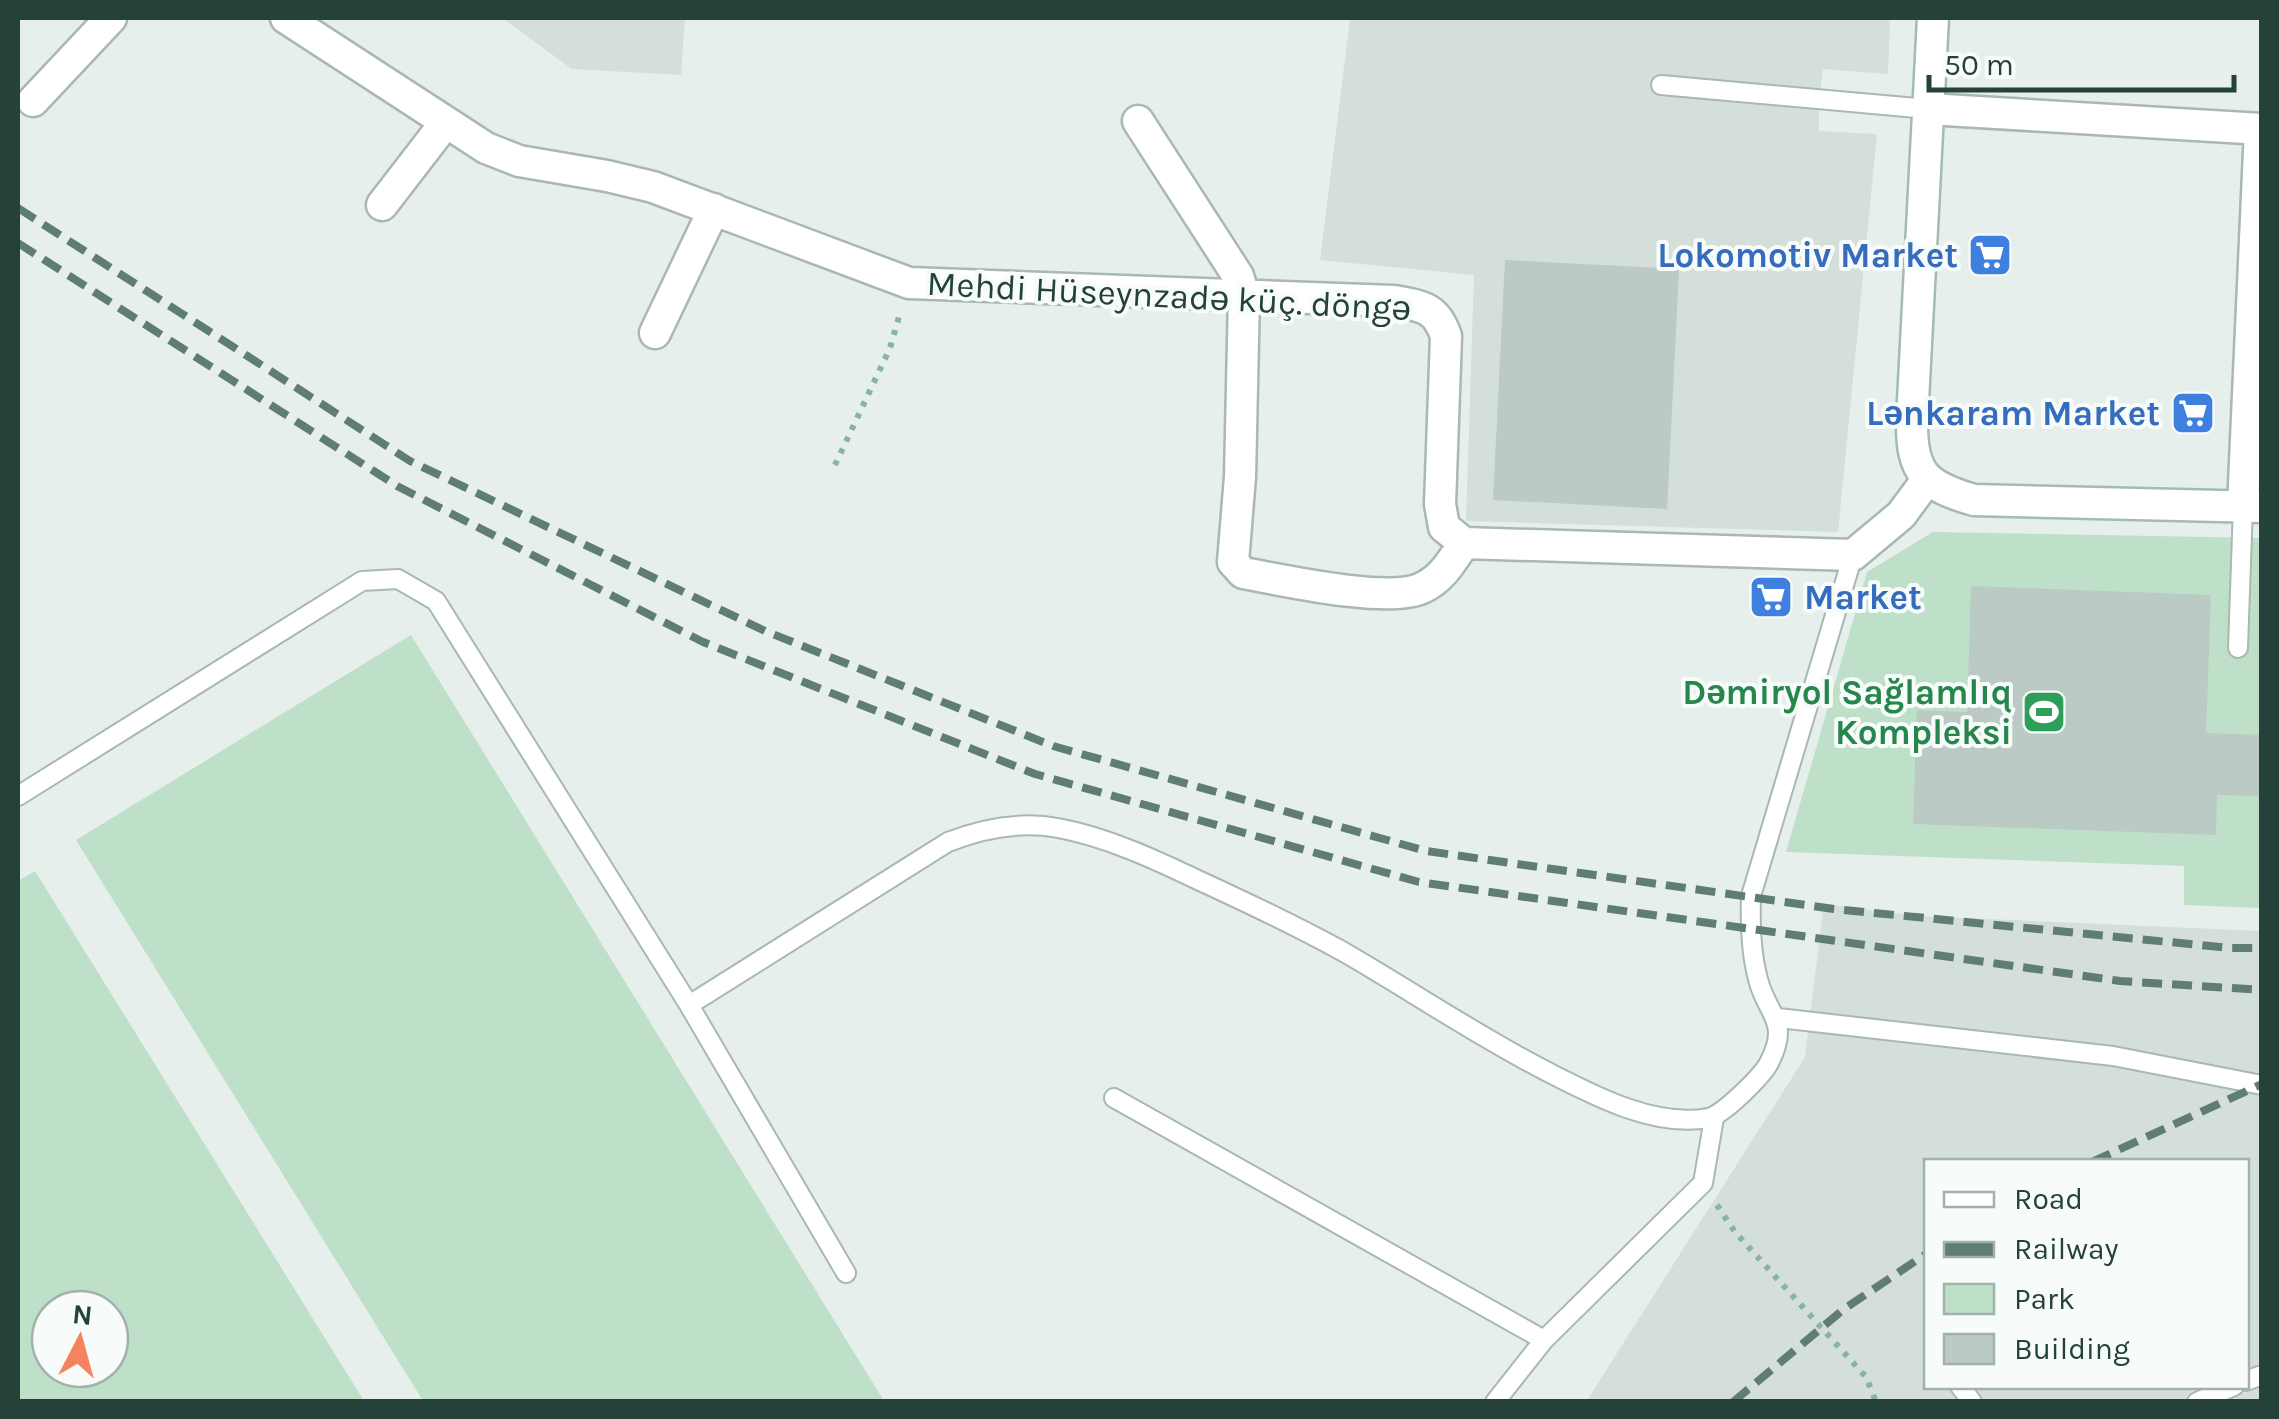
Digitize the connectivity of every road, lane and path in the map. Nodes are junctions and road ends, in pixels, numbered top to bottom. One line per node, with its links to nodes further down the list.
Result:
1 (111, 18): 5 (street)
2 (286, 18): 8 (street, Mehdi Hüseynzadə küç. döngə)
3 (1933, 18): 6 (street)
4 (1660, 86): 6 (lane)
5 (34, 101)
6 (1928, 110): 9 (street); 16 (street)
7 (1138, 121): 13 (street)
8 (446, 122): 10 (street); 11 (street, Mehdi Hüseynzadə küç. döngə)
9 (2261, 129): 17 (street)
10 (382, 205)
11 (714, 209): 12 (street, Mehdi Hüseynzadə küç. döngə); 14 (street)
12 (909, 282): 13 (street, Mehdi Hüseynzadə küç. döngə); 15 (path)
13 (1244, 294): 18 (street, Mehdi Hüseynzadə küç. döngə); 18 (street)
14 (654, 333)
15 (835, 465)
16 (1927, 480): 17 (street); 19 (street)
17 (2252, 506): 20 (lane)
18 (1464, 543): 19 (street)
19 (1852, 555): 23 (lane)
20 (2238, 648)
21 (18, 796): 22 (lane)
22 (689, 1005): 26 (lane); 28 (lane)
23 (1778, 1018): 24 (lane); 26 (lane)
24 (2262, 1086)
25 (1114, 1098): 29 (lane)
26 (1714, 1118): 27 (lane)
27 (1703, 1183): 29 (lane); 32 (path)
28 (846, 1272)
29 (1544, 1340): 31 (lane)
30 (2227, 1389): 33 (lane)
31 (1494, 1402)
32 (1876, 1402)
33 (2197, 1402)

